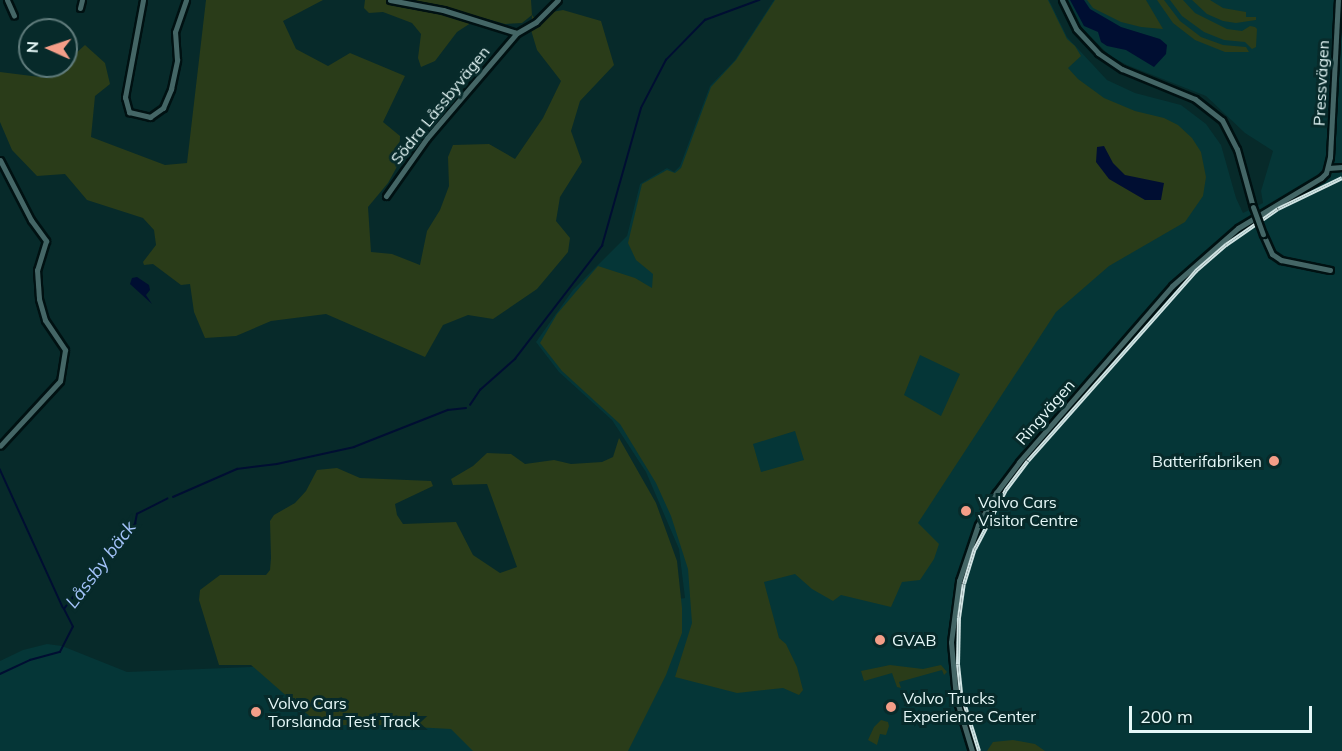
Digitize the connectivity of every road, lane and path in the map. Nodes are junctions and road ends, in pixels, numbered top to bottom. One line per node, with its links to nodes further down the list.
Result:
1 (7, 0): 10 (street)
2 (82, 0): 9 (street)
3 (143, 0): 4 (street)
4 (186, 0)
5 (390, 0): 11 (street)
6 (558, 0): 11 (street, Södra Låssbyvägen)
7 (1062, 0): 16 (street, bridge)
8 (1338, 0): 14 (street, Pressvägen)
9 (80, 8)
10 (15, 16)
11 (517, 33): 15 (street, Södra Låssbyvägen)
12 (0, 160): 17 (street)
13 (1342, 167): 14 (street)
14 (1328, 168): 18 (street, Ringvägen)
15 (386, 196)
16 (1330, 270)
17 (0, 446)
18 (972, 751)

